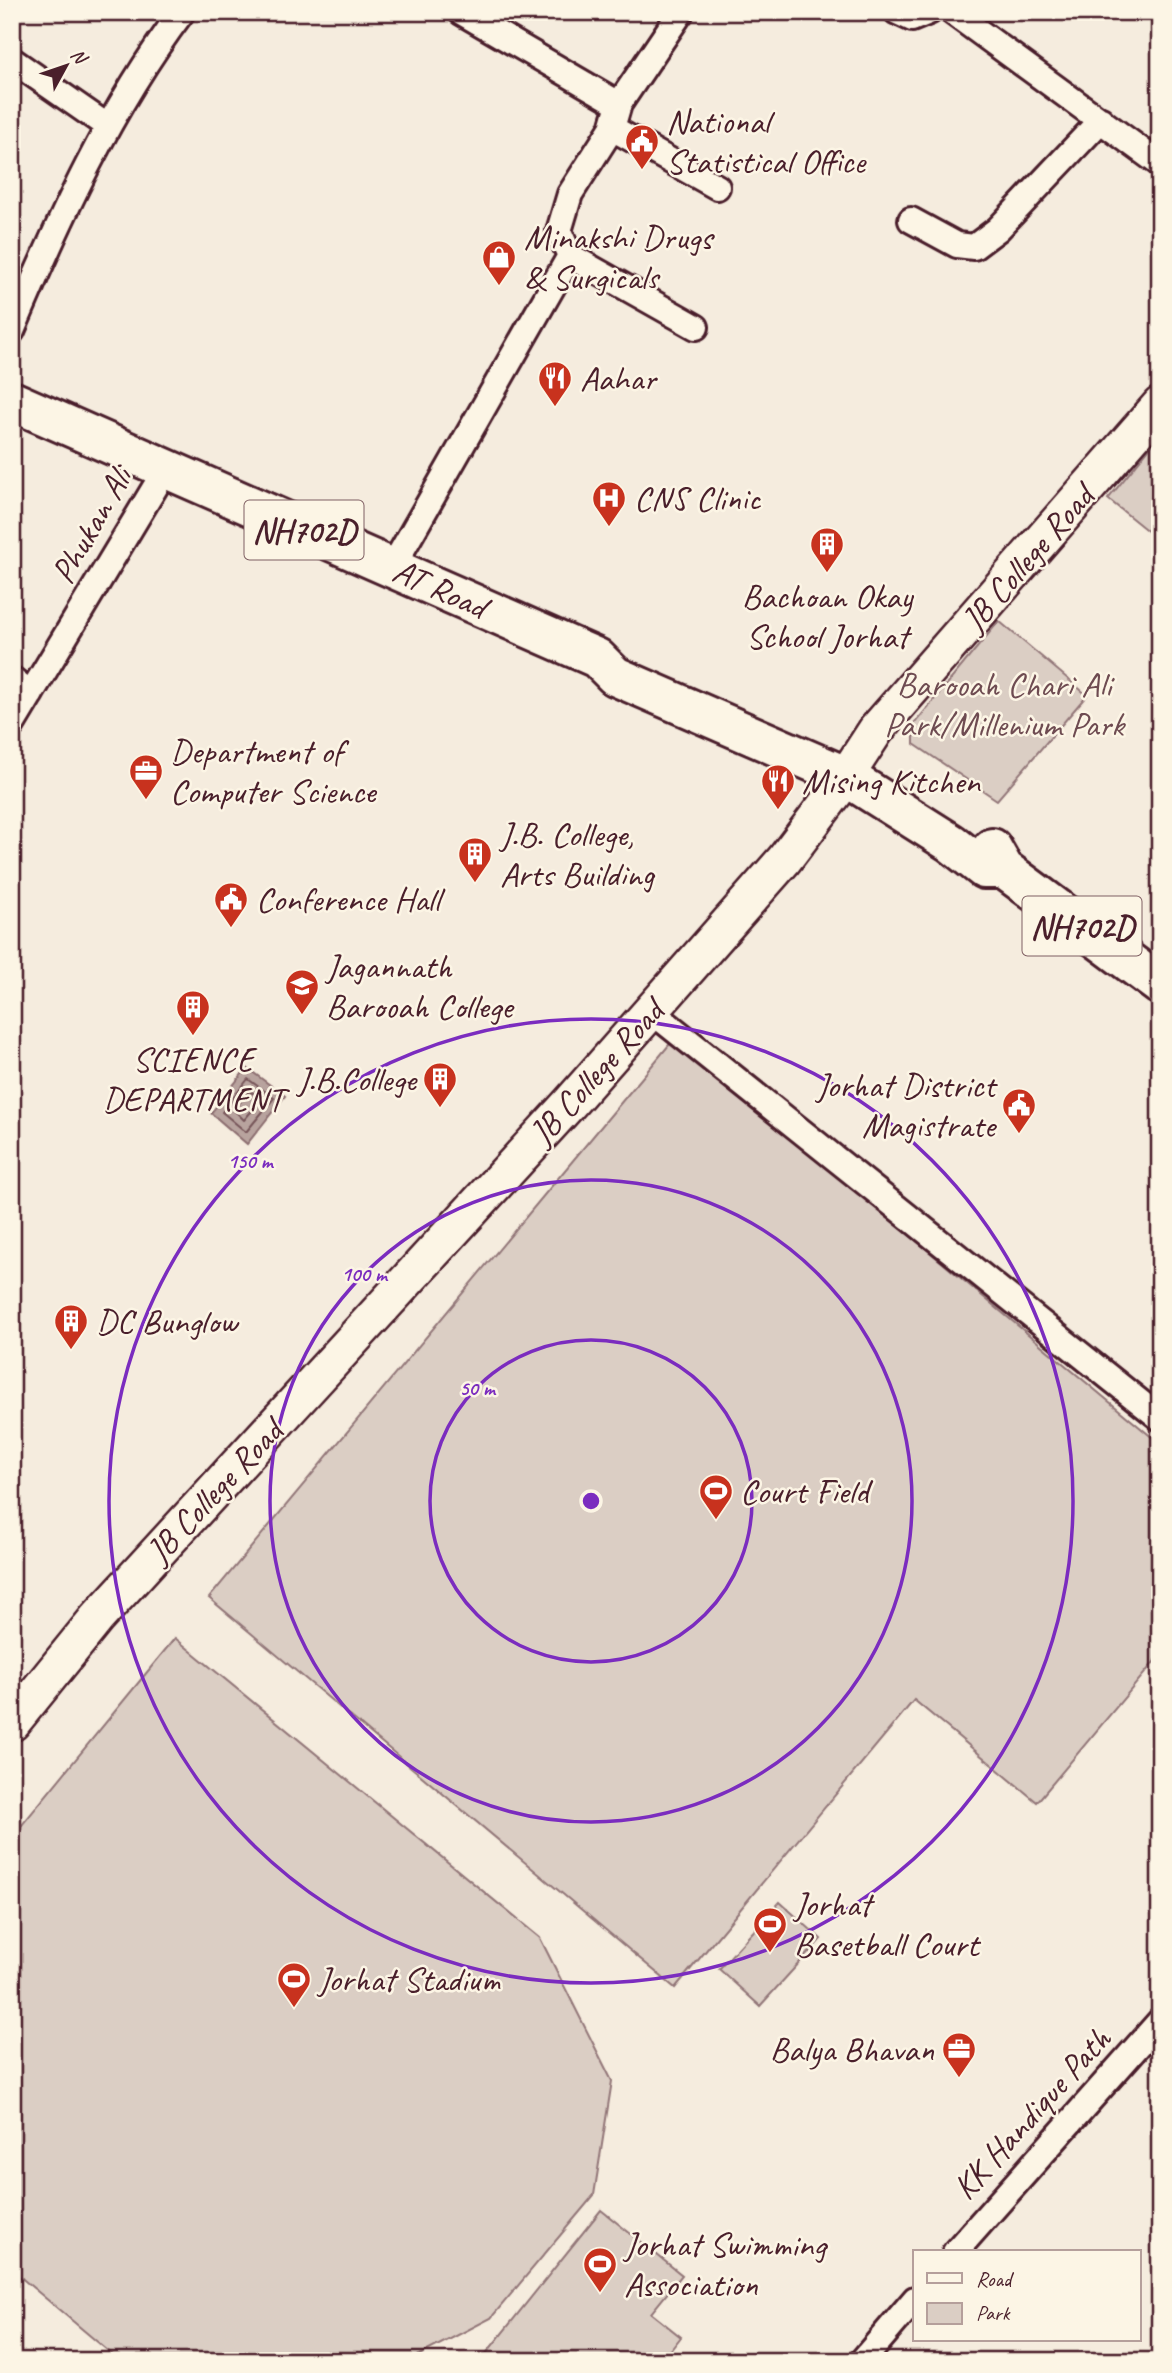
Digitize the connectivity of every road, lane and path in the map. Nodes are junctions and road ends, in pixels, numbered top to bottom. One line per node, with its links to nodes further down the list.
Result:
1 (461, 12): 8 (street)
2 (681, 12): 8 (street)
3 (897, 12): 4 (street)
4 (929, 12)
5 (952, 12): 9 (street)
6 (177, 14): 10 (street)
7 (12, 60): 10 (street)
8 (619, 104): 11 (street)
9 (1101, 120): 12 (street); 14 (street)
10 (107, 126): 17 (street)
11 (612, 128): 13 (street); 15 (street)
12 (1160, 163)
13 (717, 187)
14 (911, 220)
15 (570, 256): 16 (street); 21 (street)
16 (696, 327)
17 (12, 331)
18 (12, 401): 20 (highway, AT Road / NH702D)
19 (1160, 405): 24 (street, JB College Road)
20 (164, 467): 21 (highway, AT Road / NH702D); 22 (street, Phukan Ali)
21 (393, 566): 24 (highway, AT Road / NH702D)
22 (22, 687): 23 (street, Phukan Ali)
23 (12, 725)
24 (850, 768): 25 (highway, AT Road / NH702D); 26 (street, JB College Road)
25 (1160, 985)
26 (651, 1011): 27 (street); 28 (street, JB College Road)
27 (1160, 1418)
28 (12, 1723)
29 (1160, 2021): 30 (street, KK Handique Path)
30 (957, 2250)
31 (913, 2301): 32 (street)
32 (862, 2361)

